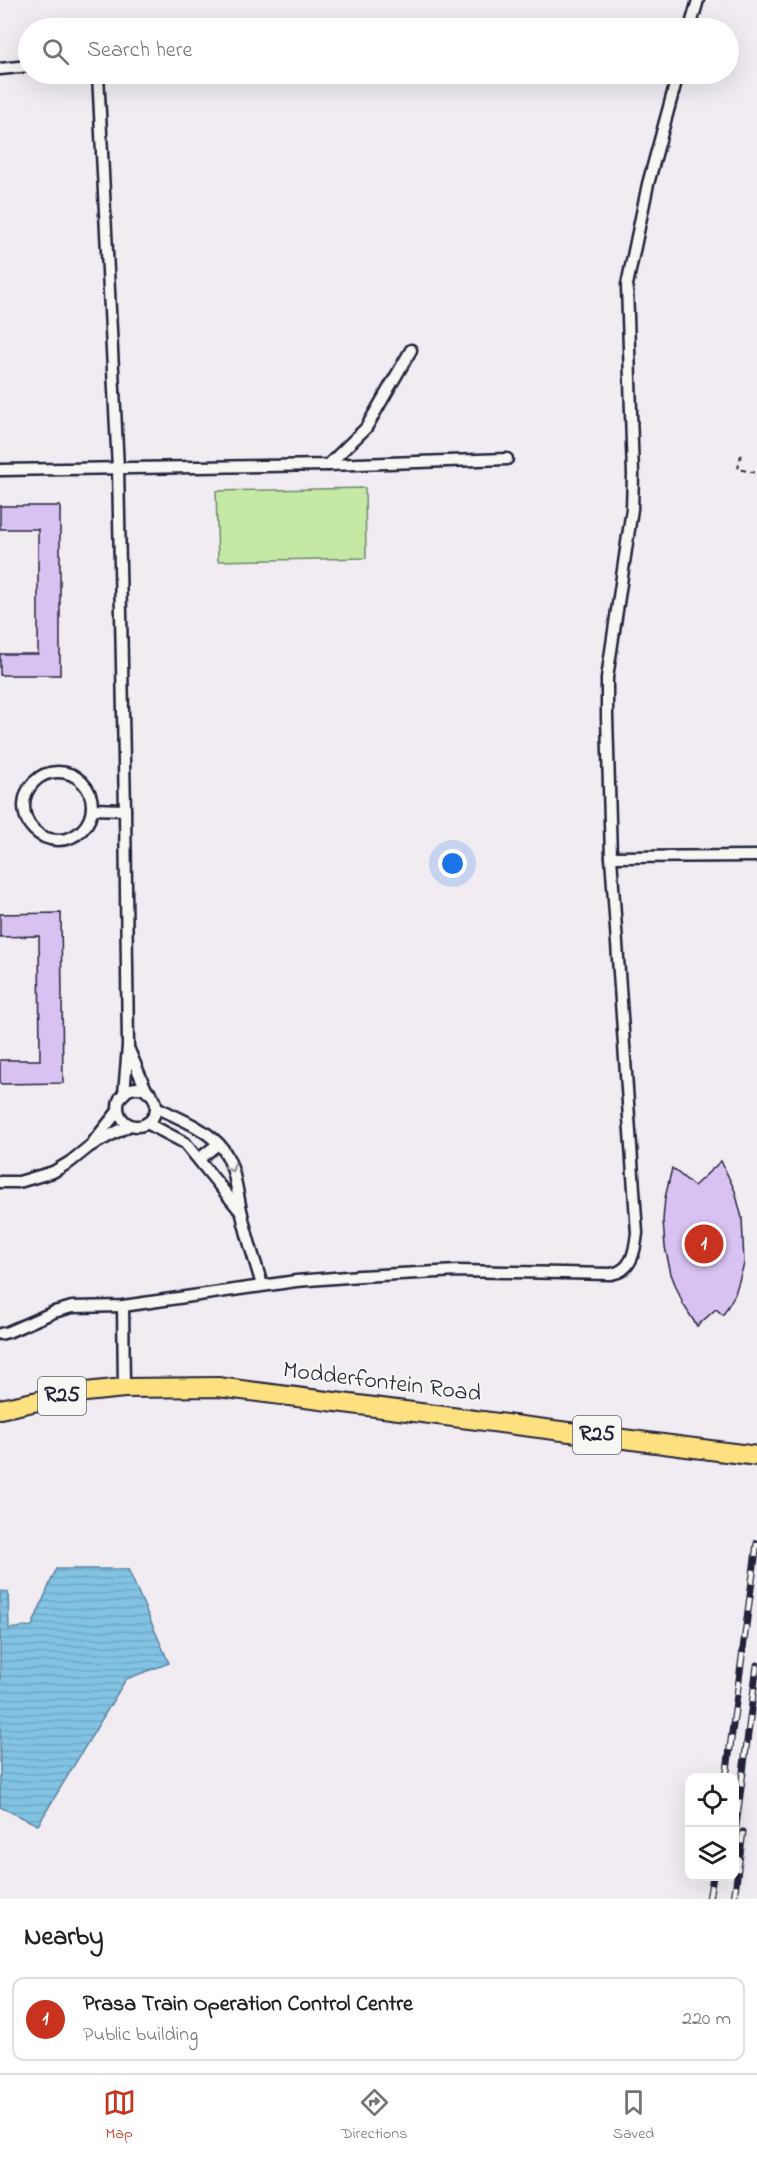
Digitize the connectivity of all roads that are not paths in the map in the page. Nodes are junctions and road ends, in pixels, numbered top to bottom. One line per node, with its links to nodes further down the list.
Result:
1 (698, 0): 2 (street)
2 (693, 18)
3 (18, 67): 4 (street)
4 (0, 69)
5 (99, 84): 10 (street)
6 (675, 84): 15 (street)
7 (411, 350): 9 (street)
8 (507, 459): 9 (street)
9 (328, 465): 10 (street)
10 (118, 468): 11 (street); 13 (street)
11 (0, 471)
12 (92, 809): 12 (street); 13 (street)
13 (125, 810): 16 (street)
14 (757, 856): 15 (street)
15 (611, 857): 28 (street)
16 (128, 1046): 17 (street); 18 (street)
17 (147, 1092): 18 (street); 19 (street)
18 (124, 1094): 20 (street)
19 (156, 1107): 21 (street); 23 (street)
20 (118, 1111): 22 (street); 24 (street)
21 (147, 1123): 22 (street); 25 (street)
22 (130, 1125): 24 (street)
23 (218, 1144): 25 (street); 27 (street, one-way to 27)
24 (90, 1146): 26 (street)
25 (199, 1159): 27 (street)
26 (0, 1182)
27 (241, 1212): 28 (street)
28 (262, 1285): 29 (street)
29 (123, 1306): 30 (street); 31 (street)
30 (0, 1334)
31 (124, 1388): 32 (main road, Modderfontein Road / R25); 33 (main road, Modderfontein Road / R25)
32 (0, 1409)
33 (757, 1456)

